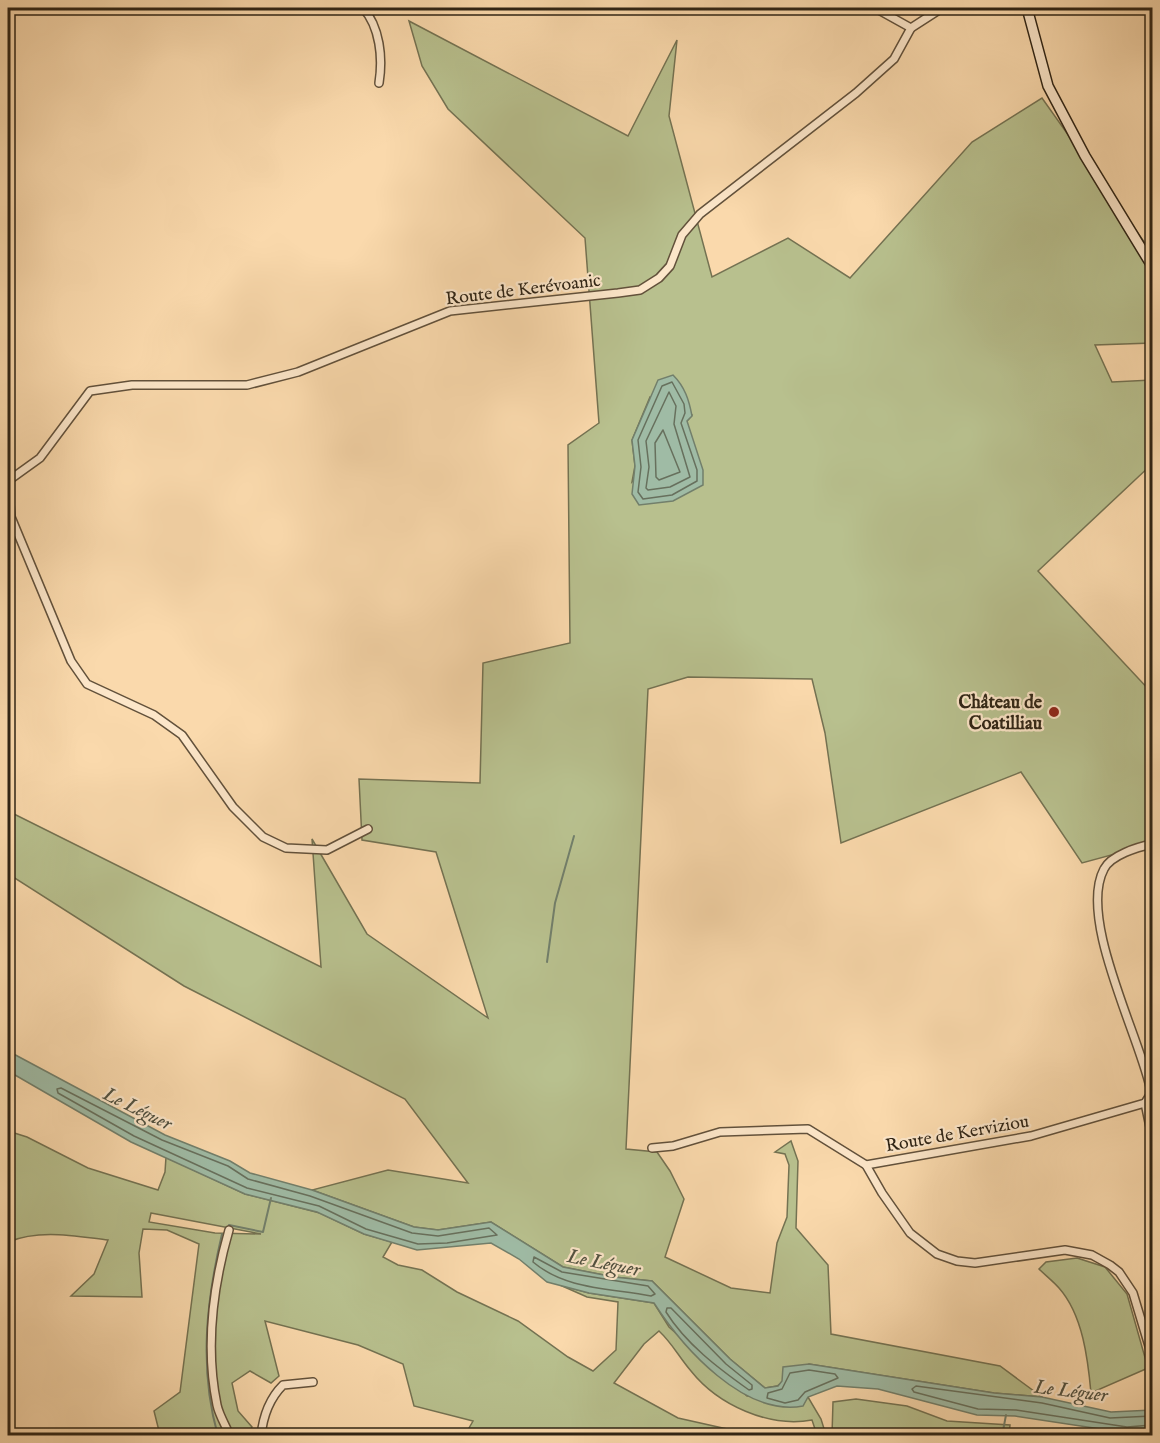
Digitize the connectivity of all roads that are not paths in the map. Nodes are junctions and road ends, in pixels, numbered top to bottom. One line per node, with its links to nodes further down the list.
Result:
1 (363, 8): 6 (street)
2 (875, 8): 5 (street)
3 (942, 8): 5 (street)
4 (1027, 8): 7 (main road)
5 (910, 28): 8 (street, Route de Kerévoanic)
6 (379, 83)
7 (1152, 266)
8 (8, 481): 9 (street)
9 (368, 829)
10 (1152, 844): 11 (street)
11 (1151, 1095): 12 (street)
12 (1145, 1103): 13 (street); 15 (street, Route de Kerviziou)
13 (1152, 1137)
14 (652, 1148): 15 (street)
15 (866, 1165): 17 (street, Route de Kerviziou)
16 (229, 1230): 19 (street)
17 (1152, 1356)
18 (313, 1382): 20 (street)
19 (230, 1436)
20 (261, 1436)

